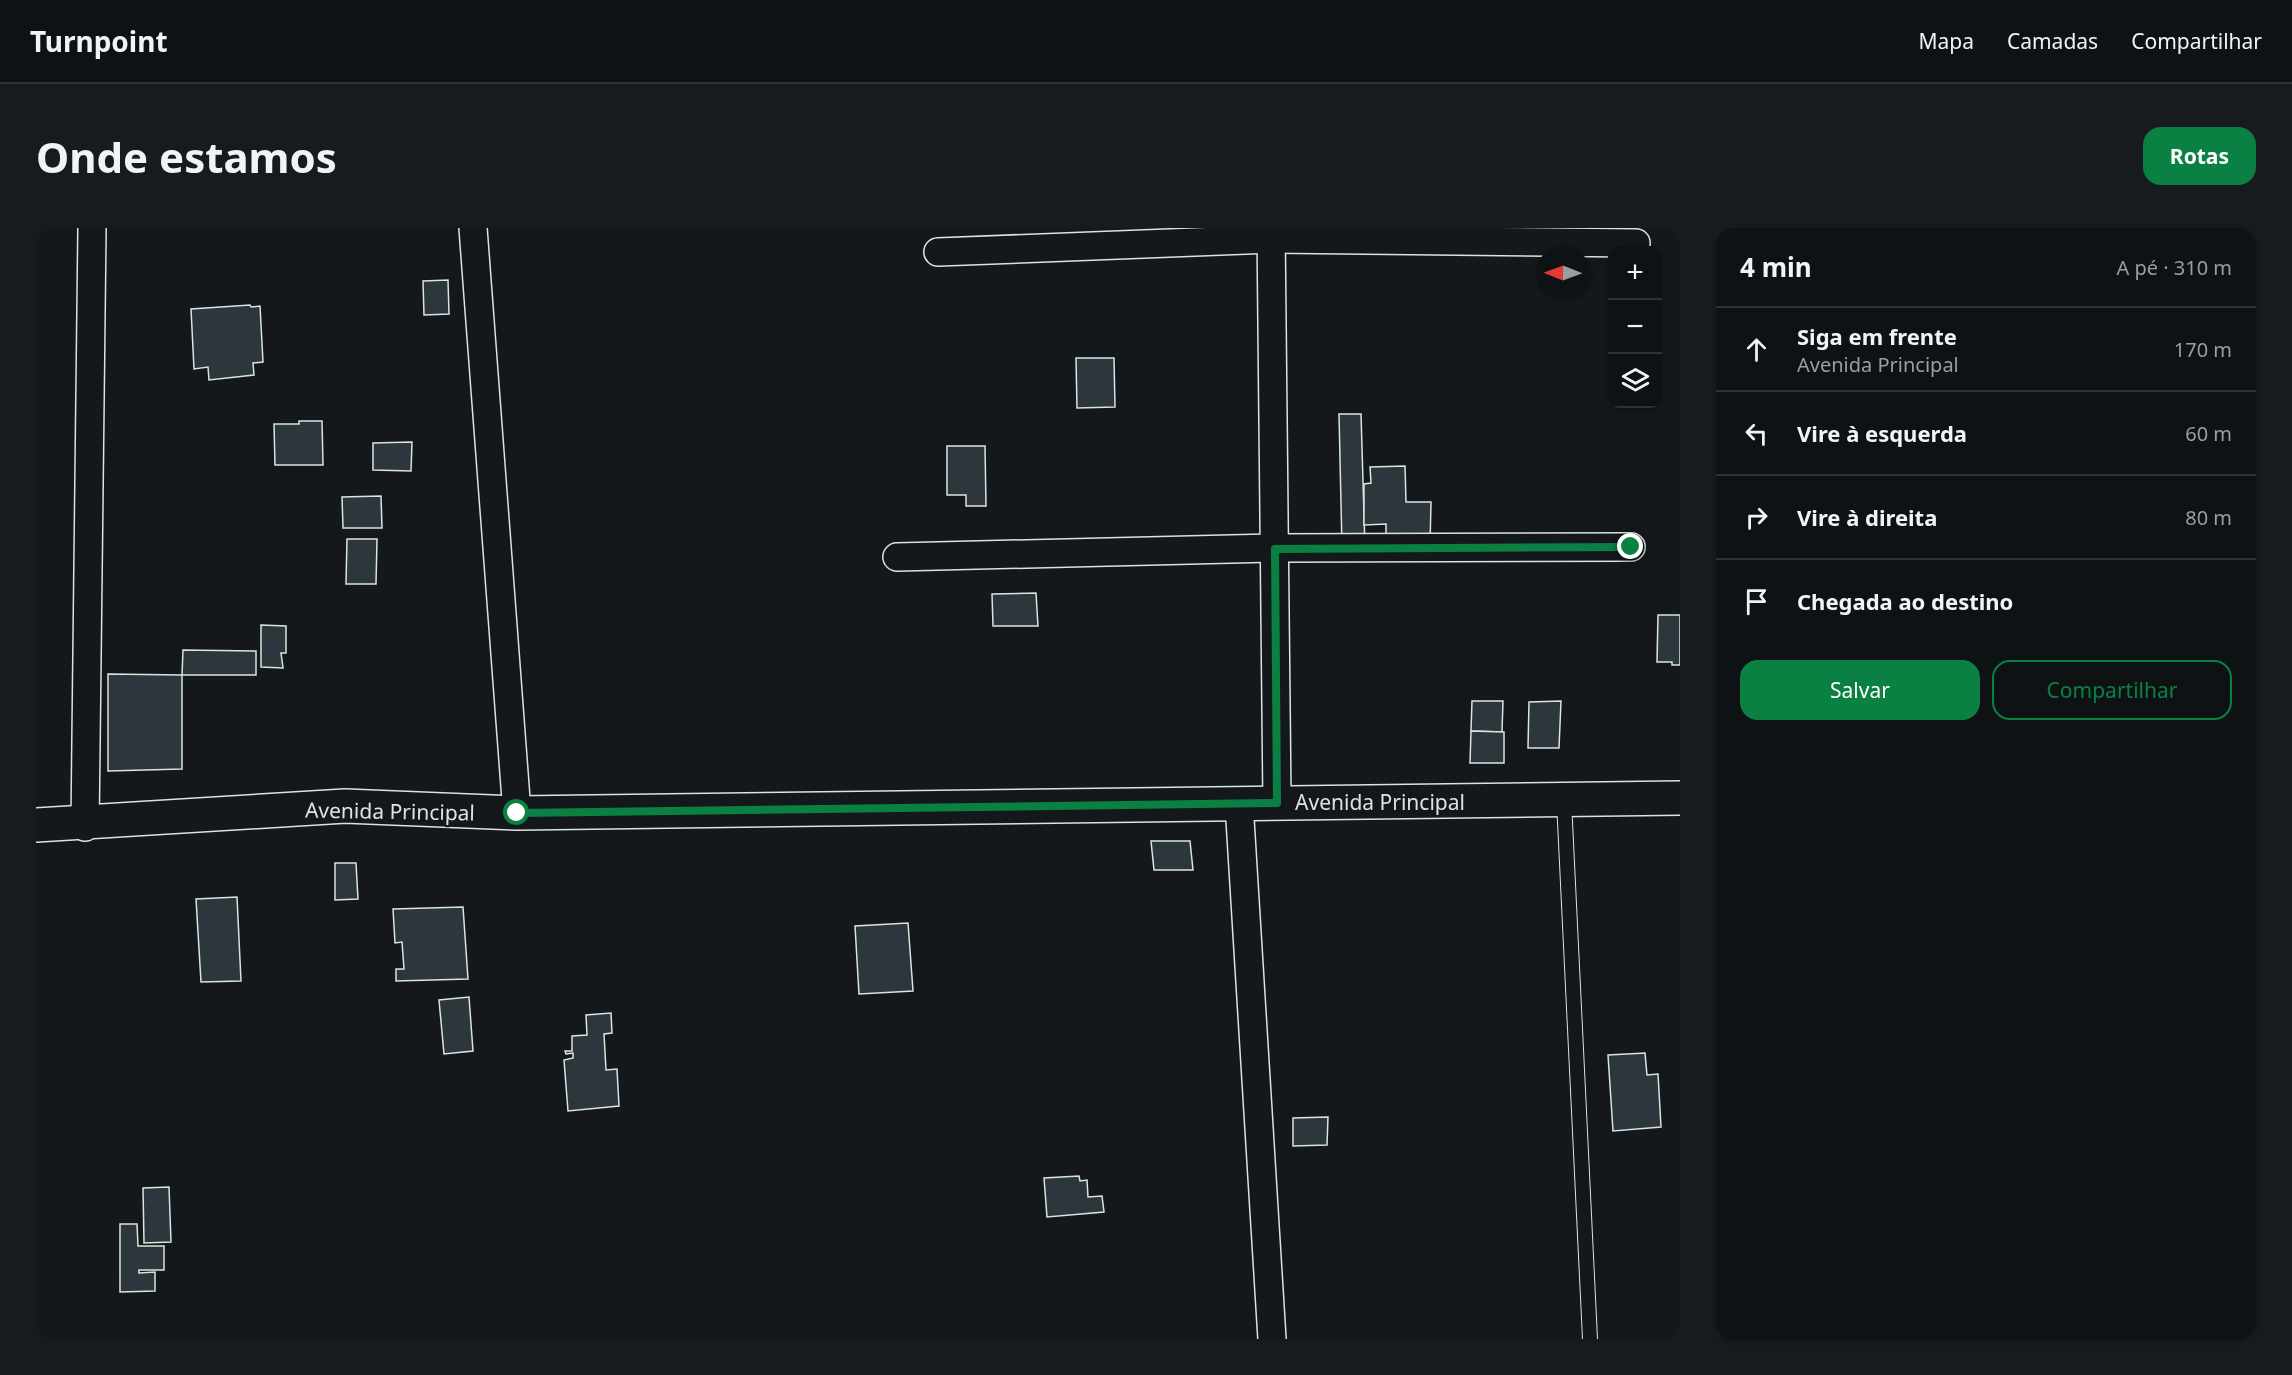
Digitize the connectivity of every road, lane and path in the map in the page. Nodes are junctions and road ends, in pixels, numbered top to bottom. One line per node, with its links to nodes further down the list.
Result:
1 (92, 228): 15 (street)
2 (473, 228): 13 (street)
3 (1271, 234): 4 (street); 5 (street); 7 (street)
4 (1636, 243)
5 (938, 252)
6 (1631, 547): 7 (street)
7 (1275, 549): 8 (street); 12 (street)
8 (897, 557)
9 (1680, 798): 10 (street, Avenida Principal)
10 (1564, 801): 12 (street, Avenida Principal); 17 (lane)
11 (1239, 803): 12 (street, Avenida Principal); 13 (street, Avenida Principal); 16 (street)
12 (1277, 803)
13 (517, 813): 15 (street, Avenida Principal)
14 (36, 825): 15 (street, Avenida Principal)
15 (85, 825)
16 (1272, 1339)
17 (1590, 1339)

